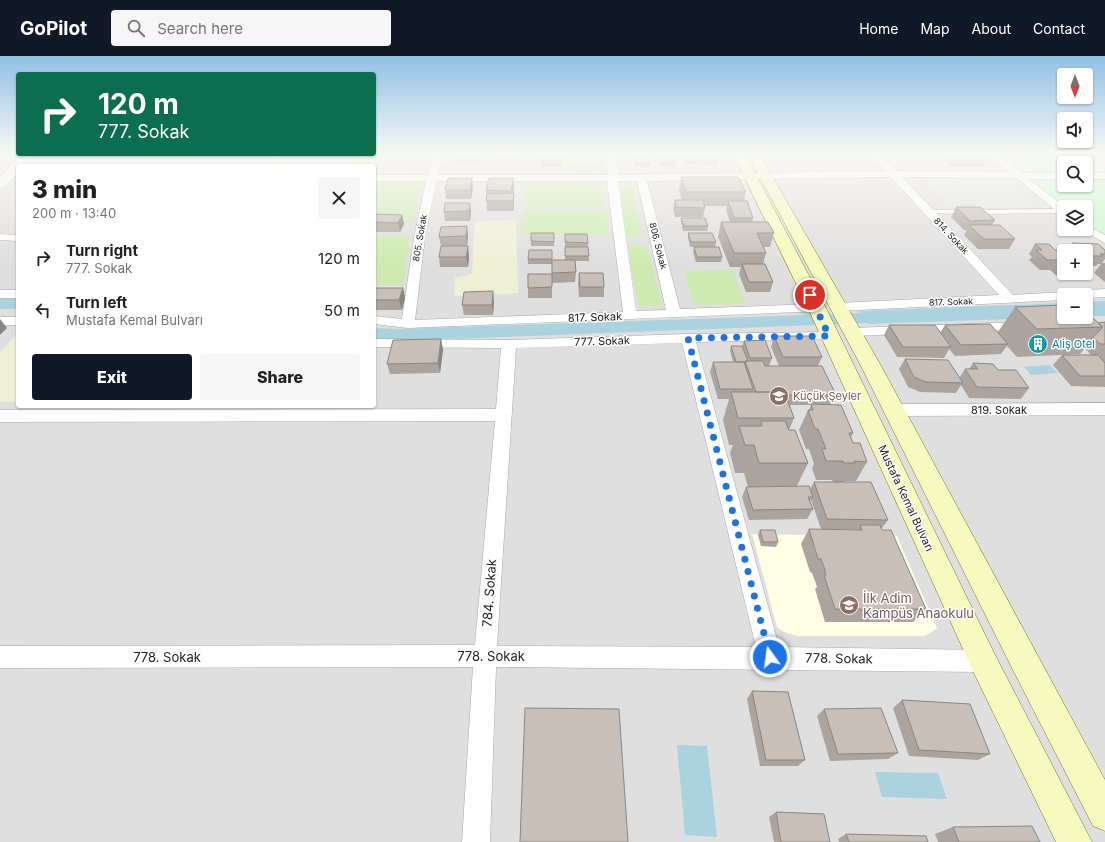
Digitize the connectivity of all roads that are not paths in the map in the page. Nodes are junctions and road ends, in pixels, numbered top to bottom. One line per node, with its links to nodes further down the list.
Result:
1 (430, 191): 16 (street, 805. Sokak)
2 (613, 191): 26 (street)
3 (644, 191): 25 (street, 806. Sokak)
4 (757, 191): 24 (main road, Mustafa Kemal Bulvarı)
5 (774, 191): 23 (main road, Mustafa Kemal Bulvarı)
6 (908, 191): 9 (street, 814. Sokak)
7 (1038, 191): 8 (street)
8 (1057, 207)
9 (928, 212): 10 (lane); 22 (street, 814. Sokak)
10 (1057, 212)
11 (1093, 232): 14 (street)
12 (0, 237): 13 (street)
13 (16, 238)
14 (1105, 240)
15 (396, 291): 16 (street)
16 (412, 292): 30 (street, 805. Sokak)
17 (1105, 293): 20 (street)
18 (0, 294): 19 (street)
19 (16, 294)
20 (1093, 294)
21 (1057, 296): 22 (street, 817. Sokak)
22 (1010, 299): 23 (street, 817. Sokak)
23 (838, 306): 32 (main road, Mustafa Kemal Bulvarı)
24 (817, 308): 25 (street, 817. Sokak); 32 (main road, Mustafa Kemal Bulvarı)
25 (674, 314): 26 (street, 817. Sokak)
26 (630, 315): 30 (street, 817. Sokak)
27 (376, 320): 30 (street, 817. Sokak)
28 (0, 321): 29 (street)
29 (16, 321)
30 (408, 324)
31 (1035, 326): 32 (street, 777. Sokak)
32 (841, 334): 33 (street, 777. Sokak); 37 (main road, Mustafa Kemal Bulvarı); 43 (main road, Mustafa Kemal Bulvarı)
33 (688, 338): 35 (street, 777. Sokak); 42 (street)
34 (376, 343): 35 (street, 777. Sokak)
35 (509, 344): 38 (street, 784. Sokak)
36 (1105, 409): 37 (street, 819. Sokak)
37 (894, 410): 44 (main road, Mustafa Kemal Bulvarı)
38 (503, 414): 39 (street); 40 (street, 784. Sokak)
39 (0, 416)
40 (484, 656): 41 (street, 778. Sokak); 42 (street, 778. Sokak); 45 (street, 784. Sokak)
41 (0, 657)
42 (770, 657): 43 (street, 778. Sokak)
43 (983, 661): 46 (main road, Mustafa Kemal Bulvarı)
44 (1105, 814)
45 (476, 842)
46 (1074, 842)

